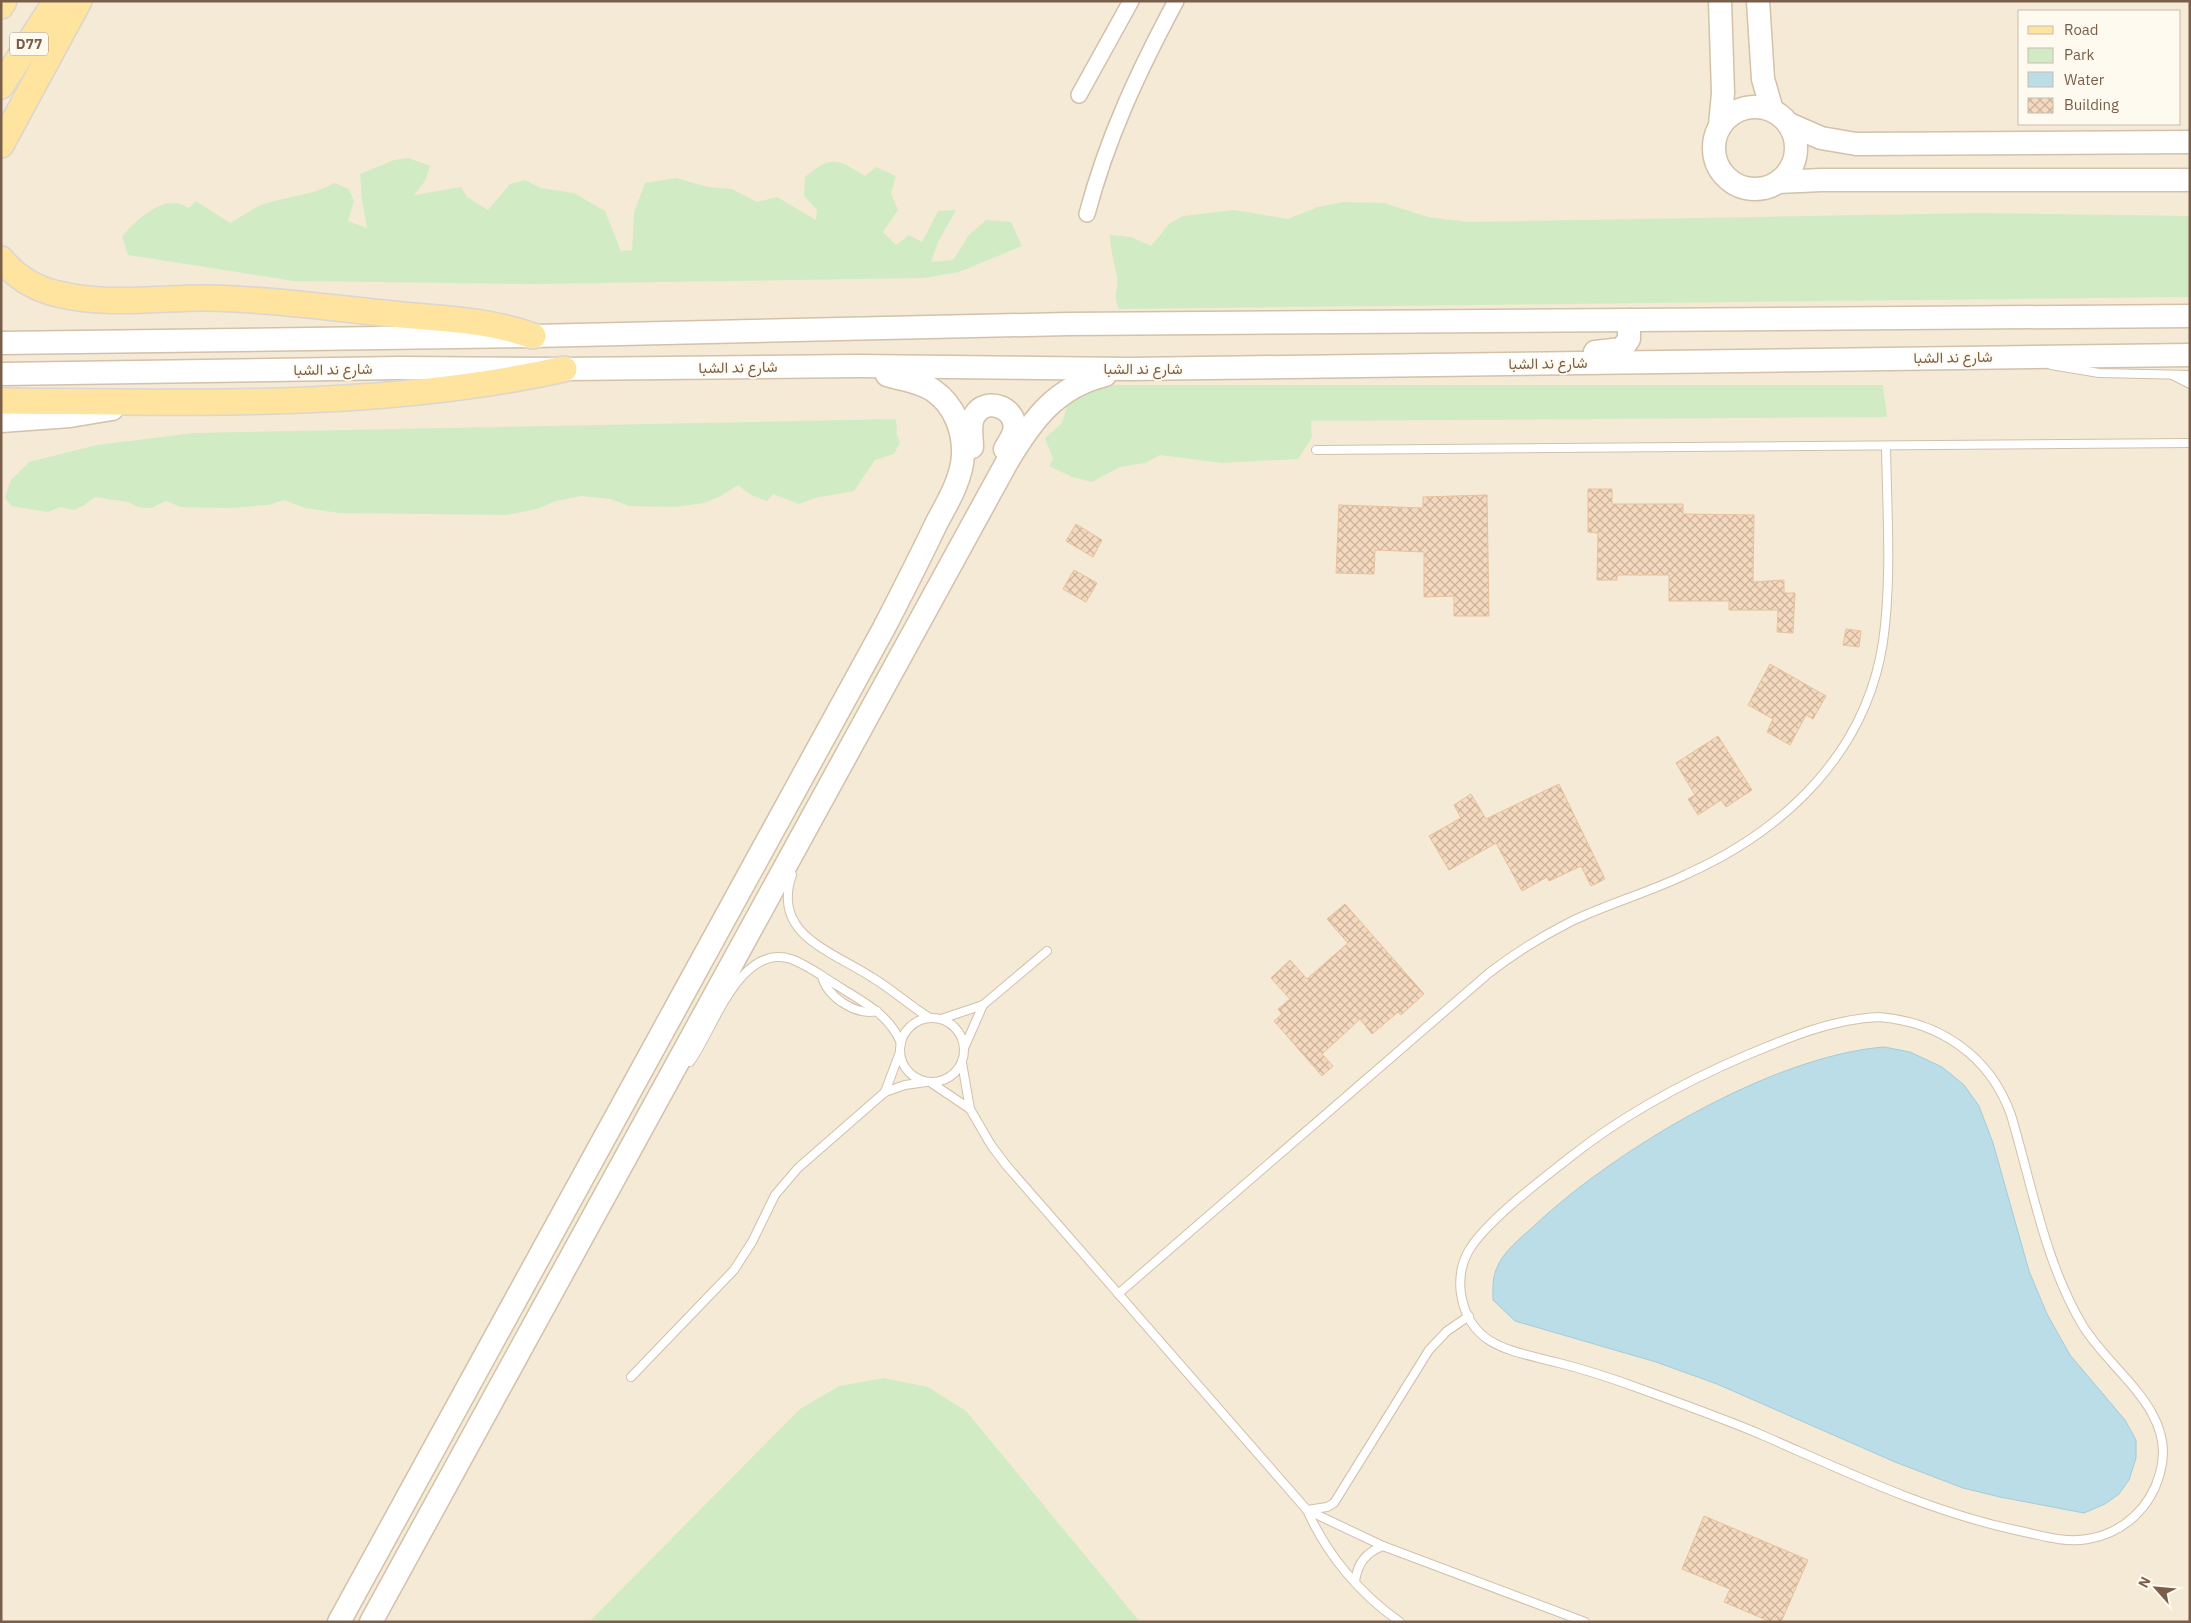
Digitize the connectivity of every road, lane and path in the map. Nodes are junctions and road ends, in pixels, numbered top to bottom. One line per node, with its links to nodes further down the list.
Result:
1 (4, 1): 8 (main road)
2 (56, 1): 9 (main road, D77)
3 (79, 1): 14 (main road)
4 (1131, 1): 10 (street)
5 (1176, 1): 17 (street)
6 (1720, 1): 12 (street)
7 (1758, 1): 11 (street)
8 (1, 6)
9 (1, 86)
10 (1079, 95)
11 (1780, 117): 12 (street); 13 (street); 16 (street)
12 (1720, 126): 16 (street)
13 (2190, 142)
14 (1, 145)
15 (2190, 180): 16 (street)
16 (1778, 182)
17 (1087, 214)
18 (1, 259): 21 (main road)
19 (2190, 316): 20 (street, شارع ند الشبا)
20 (1629, 320): 21 (street, شارع ند الشبا); 25 (street)
21 (533, 336): 22 (street, شارع ند الشبا)
22 (1, 342)
23 (2190, 355): 24 (street, شارع ند الشبا)
24 (2026, 356): 25 (street, شارع ند الشبا); 30 (lane)
25 (1563, 363): 28 (street, شارع ند الشبا)
26 (858, 366): 27 (street, شارع ند الشبا); 28 (street, شارع ند الشبا); 39 (street)
27 (564, 369): 29 (street, شارع ند الشبا); 34 (main road)
28 (1130, 369): 40 (street)
29 (1, 374)
30 (2172, 375): 31 (lane); 32 (lane)
31 (2190, 375)
32 (2190, 384)
33 (1, 401): 34 (main road)
34 (137, 401): 35 (street)
35 (1, 421)
36 (2190, 444): 37 (lane)
37 (1886, 446): 38 (lane); 55 (lane)
38 (1316, 450)
39 (937, 522): 40 (street); 53 (street)
40 (966, 539): 41 (street)
41 (803, 831): 44 (lane); 49 (street)
42 (1047, 951): 43 (lane)
43 (984, 1005): 45 (lane); 47 (lane)
44 (930, 1018): 45 (lane); 46 (lane)
45 (940, 1019): 47 (lane)
46 (901, 1047): 49 (lane); 50 (lane); 51 (lane)
47 (965, 1047): 48 (lane)
48 (962, 1063): 50 (lane); 52 (lane)
49 (668, 1081): 54 (street)
50 (928, 1082): 51 (lane); 52 (lane)
51 (885, 1092): 57 (lane)
52 (970, 1109): 55 (lane)
53 (528, 1277): 54 (street); 62 (street)
54 (552, 1292): 63 (street)
55 (1118, 1294): 58 (lane)
56 (1469, 1316): 56 (lane); 58 (lane)
57 (631, 1377)
58 (1307, 1510): 59 (lane); 60 (lane)
59 (1384, 1546): 60 (lane); 61 (lane)
60 (1355, 1582): 64 (lane)
61 (1582, 1621)
62 (339, 1622)
63 (372, 1622)
64 (1400, 1622)

